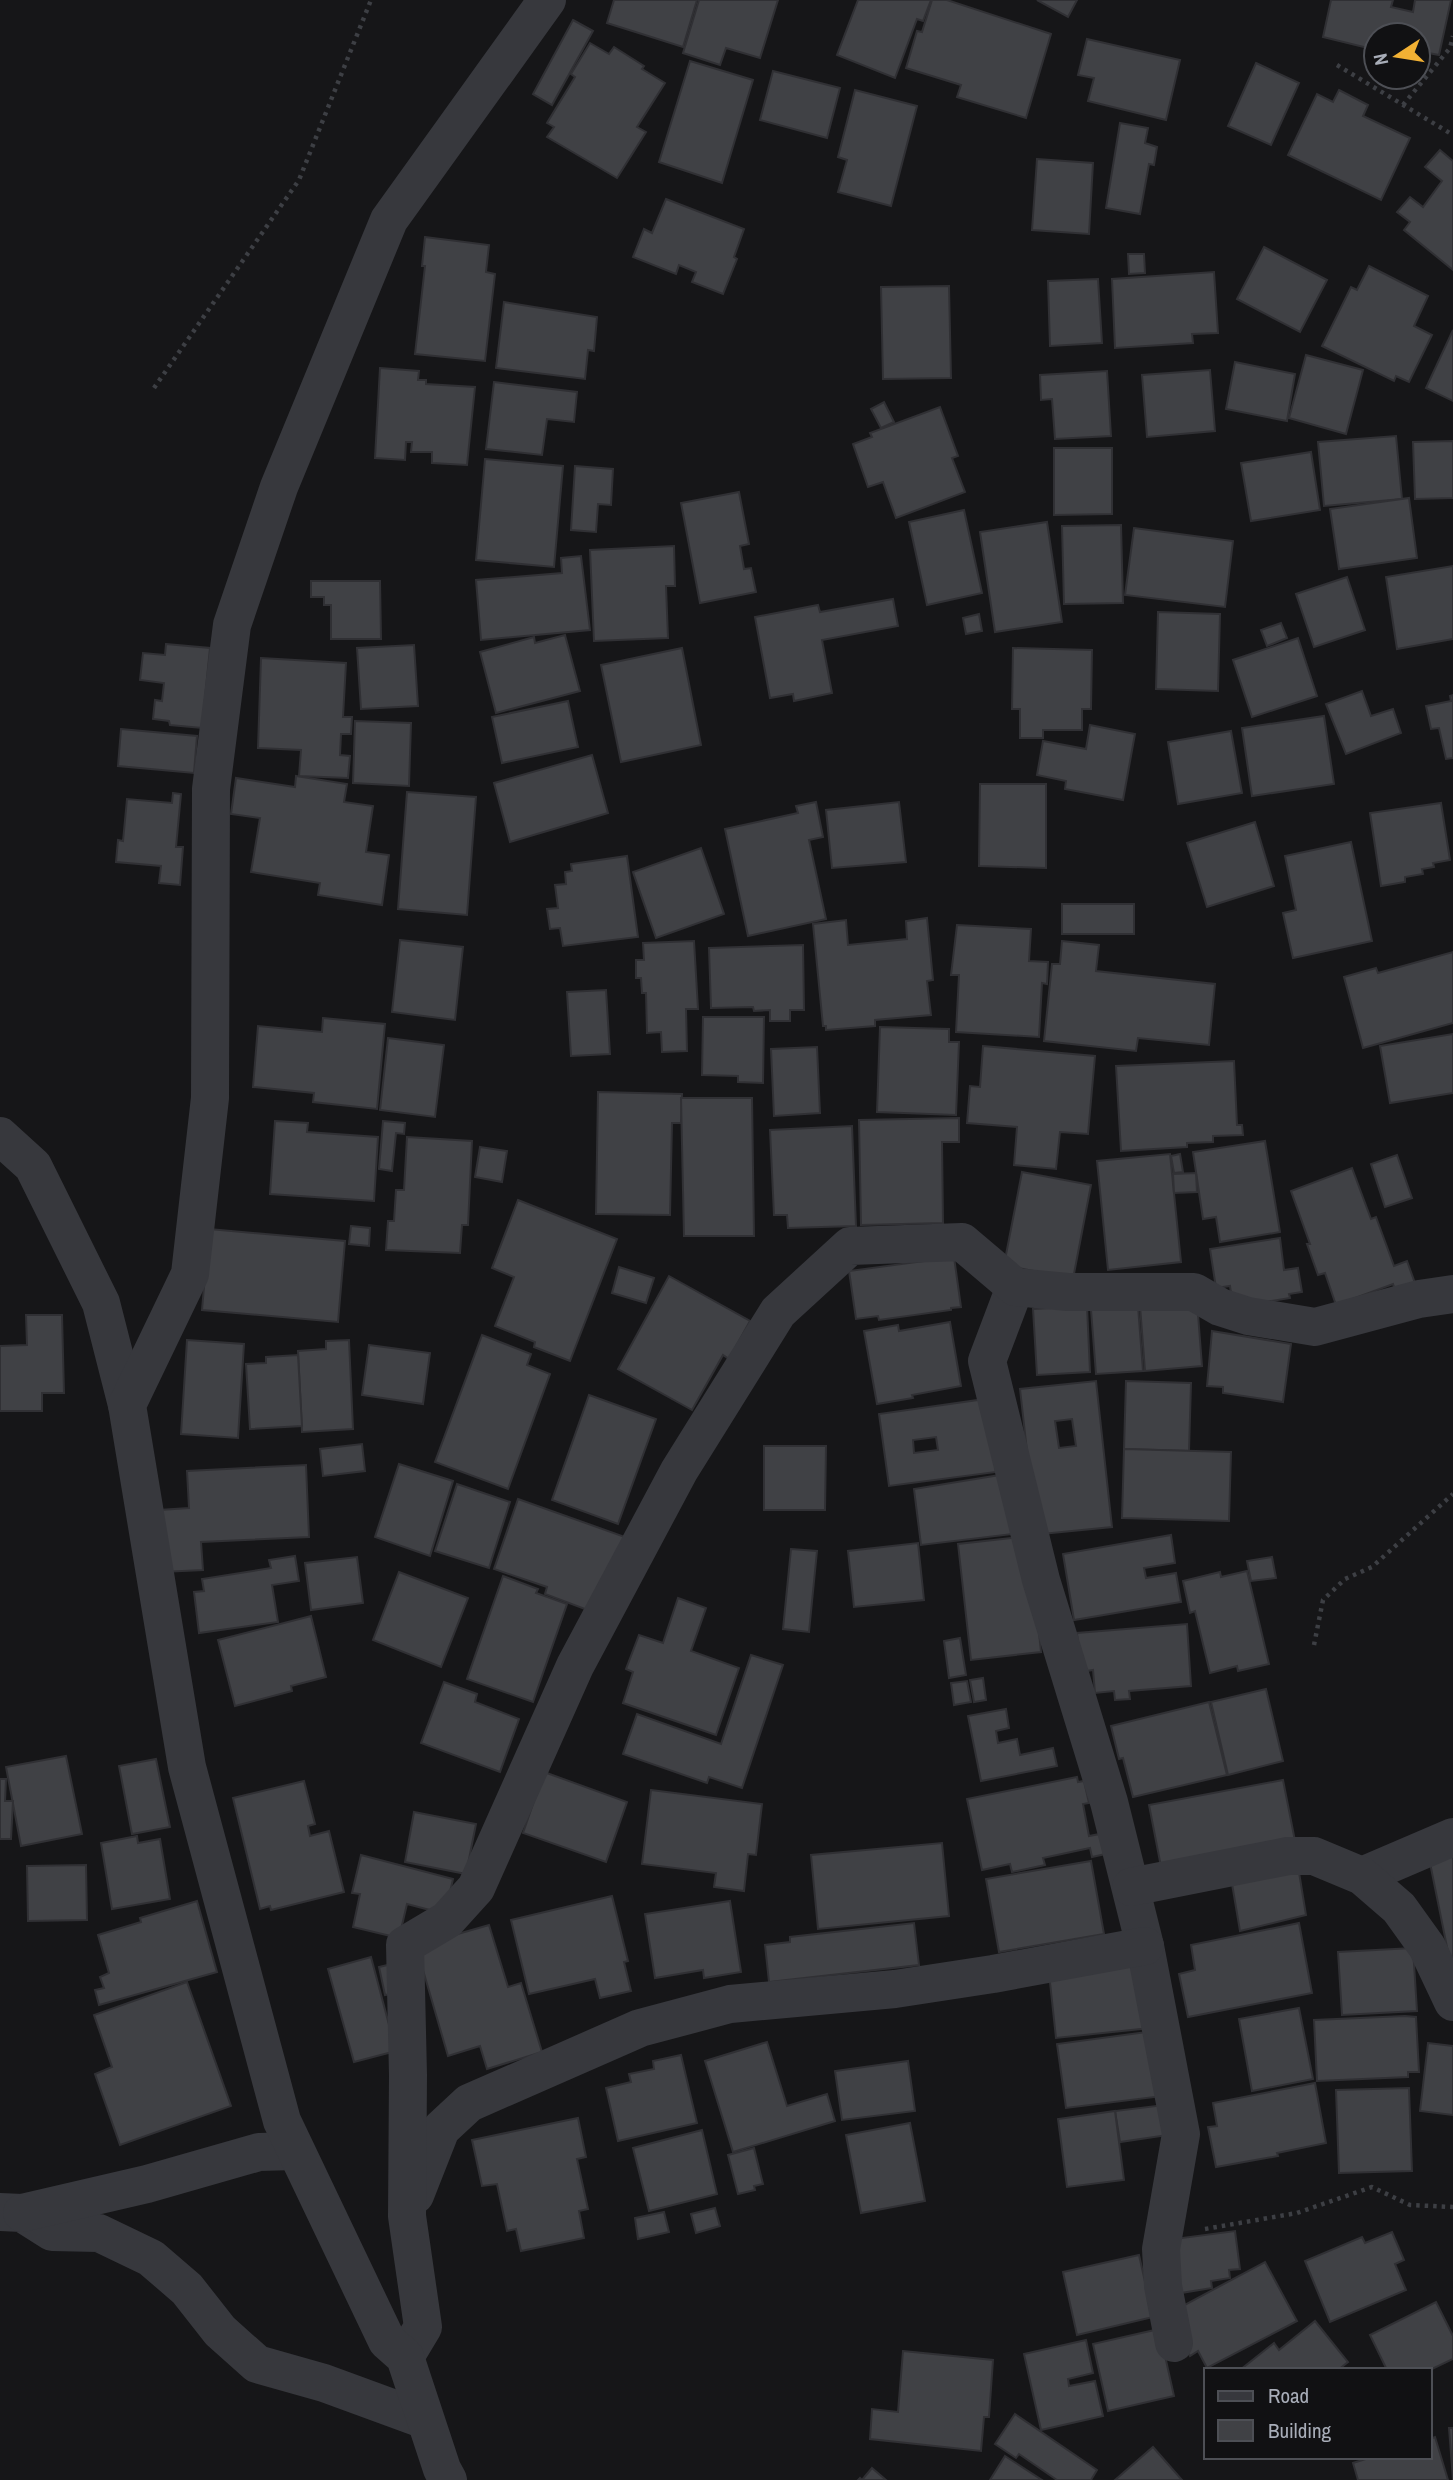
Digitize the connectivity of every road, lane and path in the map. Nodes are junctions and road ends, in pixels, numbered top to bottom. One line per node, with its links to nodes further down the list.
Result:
1 (371, 0): 7 (path)
2 (547, 0): 11 (street)
3 (1453, 36): 5 (path)
4 (1337, 65): 5 (path)
5 (1403, 105): 6 (path)
6 (1453, 135)
7 (154, 388)
8 (0, 1136): 11 (street)
9 (1015, 1287): 10 (street); 16 (street); 22 (street)
10 (1453, 1294)
11 (127, 1405): 19 (street)
12 (1453, 1493): 13 (path)
13 (1314, 1646)
14 (1453, 1837): 15 (street)
15 (1362, 1876): 16 (street); 18 (street)
16 (1131, 1887): 17 (street)
17 (1145, 1946): 22 (street); 23 (street)
18 (1453, 2002)
19 (295, 2151): 21 (street); 25 (street)
20 (1453, 2207): 23 (path)
21 (11, 2213): 26 (street)
22 (407, 2216): 25 (street)
23 (1163, 2234): 24 (street)
24 (1174, 2343)
25 (405, 2357): 26 (street)
26 (425, 2420): 27 (street)
27 (444, 2476)

